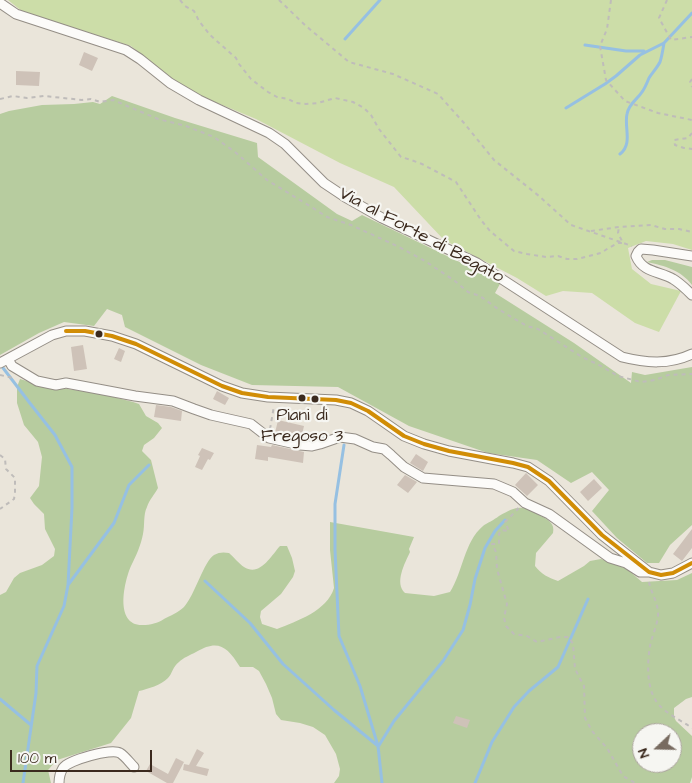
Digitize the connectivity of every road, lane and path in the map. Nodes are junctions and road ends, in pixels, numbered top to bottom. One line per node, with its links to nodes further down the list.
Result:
1 (180, 0): 16 (path)
2 (279, 0): 14 (path)
3 (611, 0): 10 (path)
4 (667, 0): 6 (path)
5 (0, 3): 20 (street, Via al Forte di Begato)
6 (692, 37)
7 (692, 80): 8 (path)
8 (692, 87)
9 (0, 99): 22 (path)
10 (692, 120)
11 (692, 133): 12 (path)
12 (692, 149)
13 (619, 227): 14 (path); 15 (path); 16 (path)
14 (589, 232): 16 (path)
15 (692, 232)
16 (623, 243): 17 (path)
17 (641, 249): 18 (street); 19 (street)
18 (692, 256)
19 (692, 295)
20 (692, 354)
21 (4, 361): 24 (street); 29 (street)
22 (692, 374)
23 (275, 402): 24 (path)
24 (269, 437): 26 (street)
25 (0, 455): 27 (path)
26 (513, 492): 29 (street); 33 (path)
27 (0, 509)
28 (692, 563): 29 (street)
29 (650, 572): 30 (path)
30 (692, 728)
31 (134, 767): 32 (street)
32 (59, 783)
33 (635, 783)

